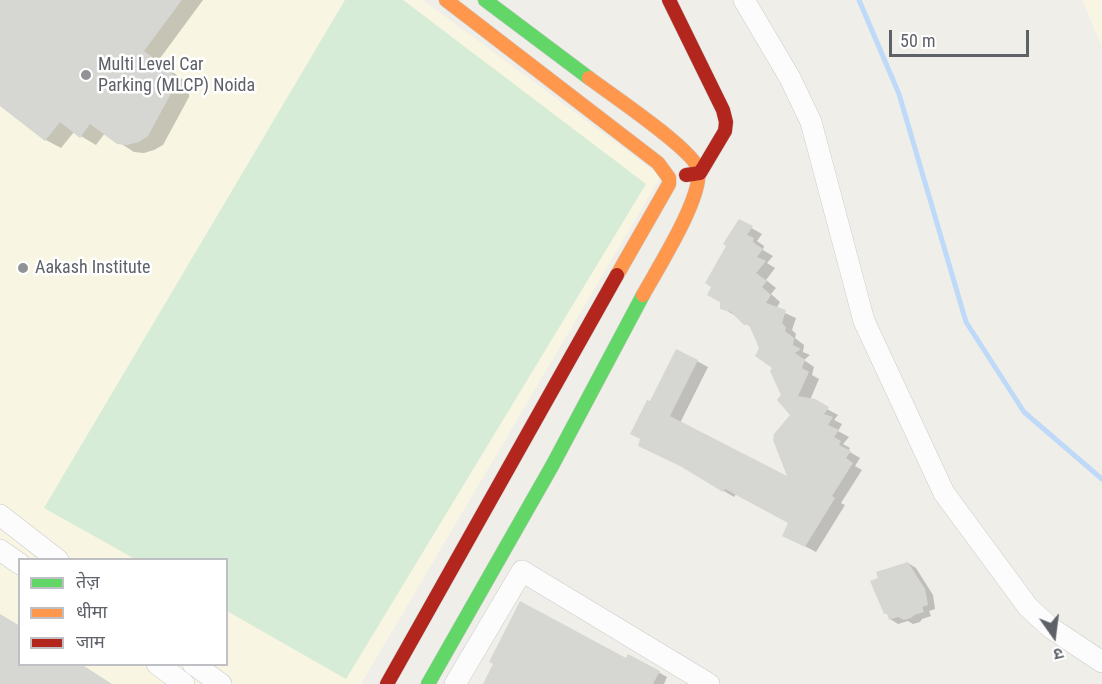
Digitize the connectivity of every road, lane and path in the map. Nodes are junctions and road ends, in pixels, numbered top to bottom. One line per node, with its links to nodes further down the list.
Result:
1 (446, 0): 6 (street)
2 (485, 0): 5 (street)
3 (669, 0): 5 (street)
4 (744, 0): 11 (street)
5 (700, 173): 6 (street); 17 (street)
6 (669, 178): 16 (street)
7 (0, 515): 9 (street)
8 (0, 550): 10 (street)
9 (55, 558)
10 (18, 563)
11 (1102, 662)
12 (160, 666): 14 (street)
13 (196, 666): 15 (street)
14 (184, 684)
15 (221, 684)
16 (387, 684)
17 (428, 684)
18 (455, 684): 19 (street)
19 (709, 684)

